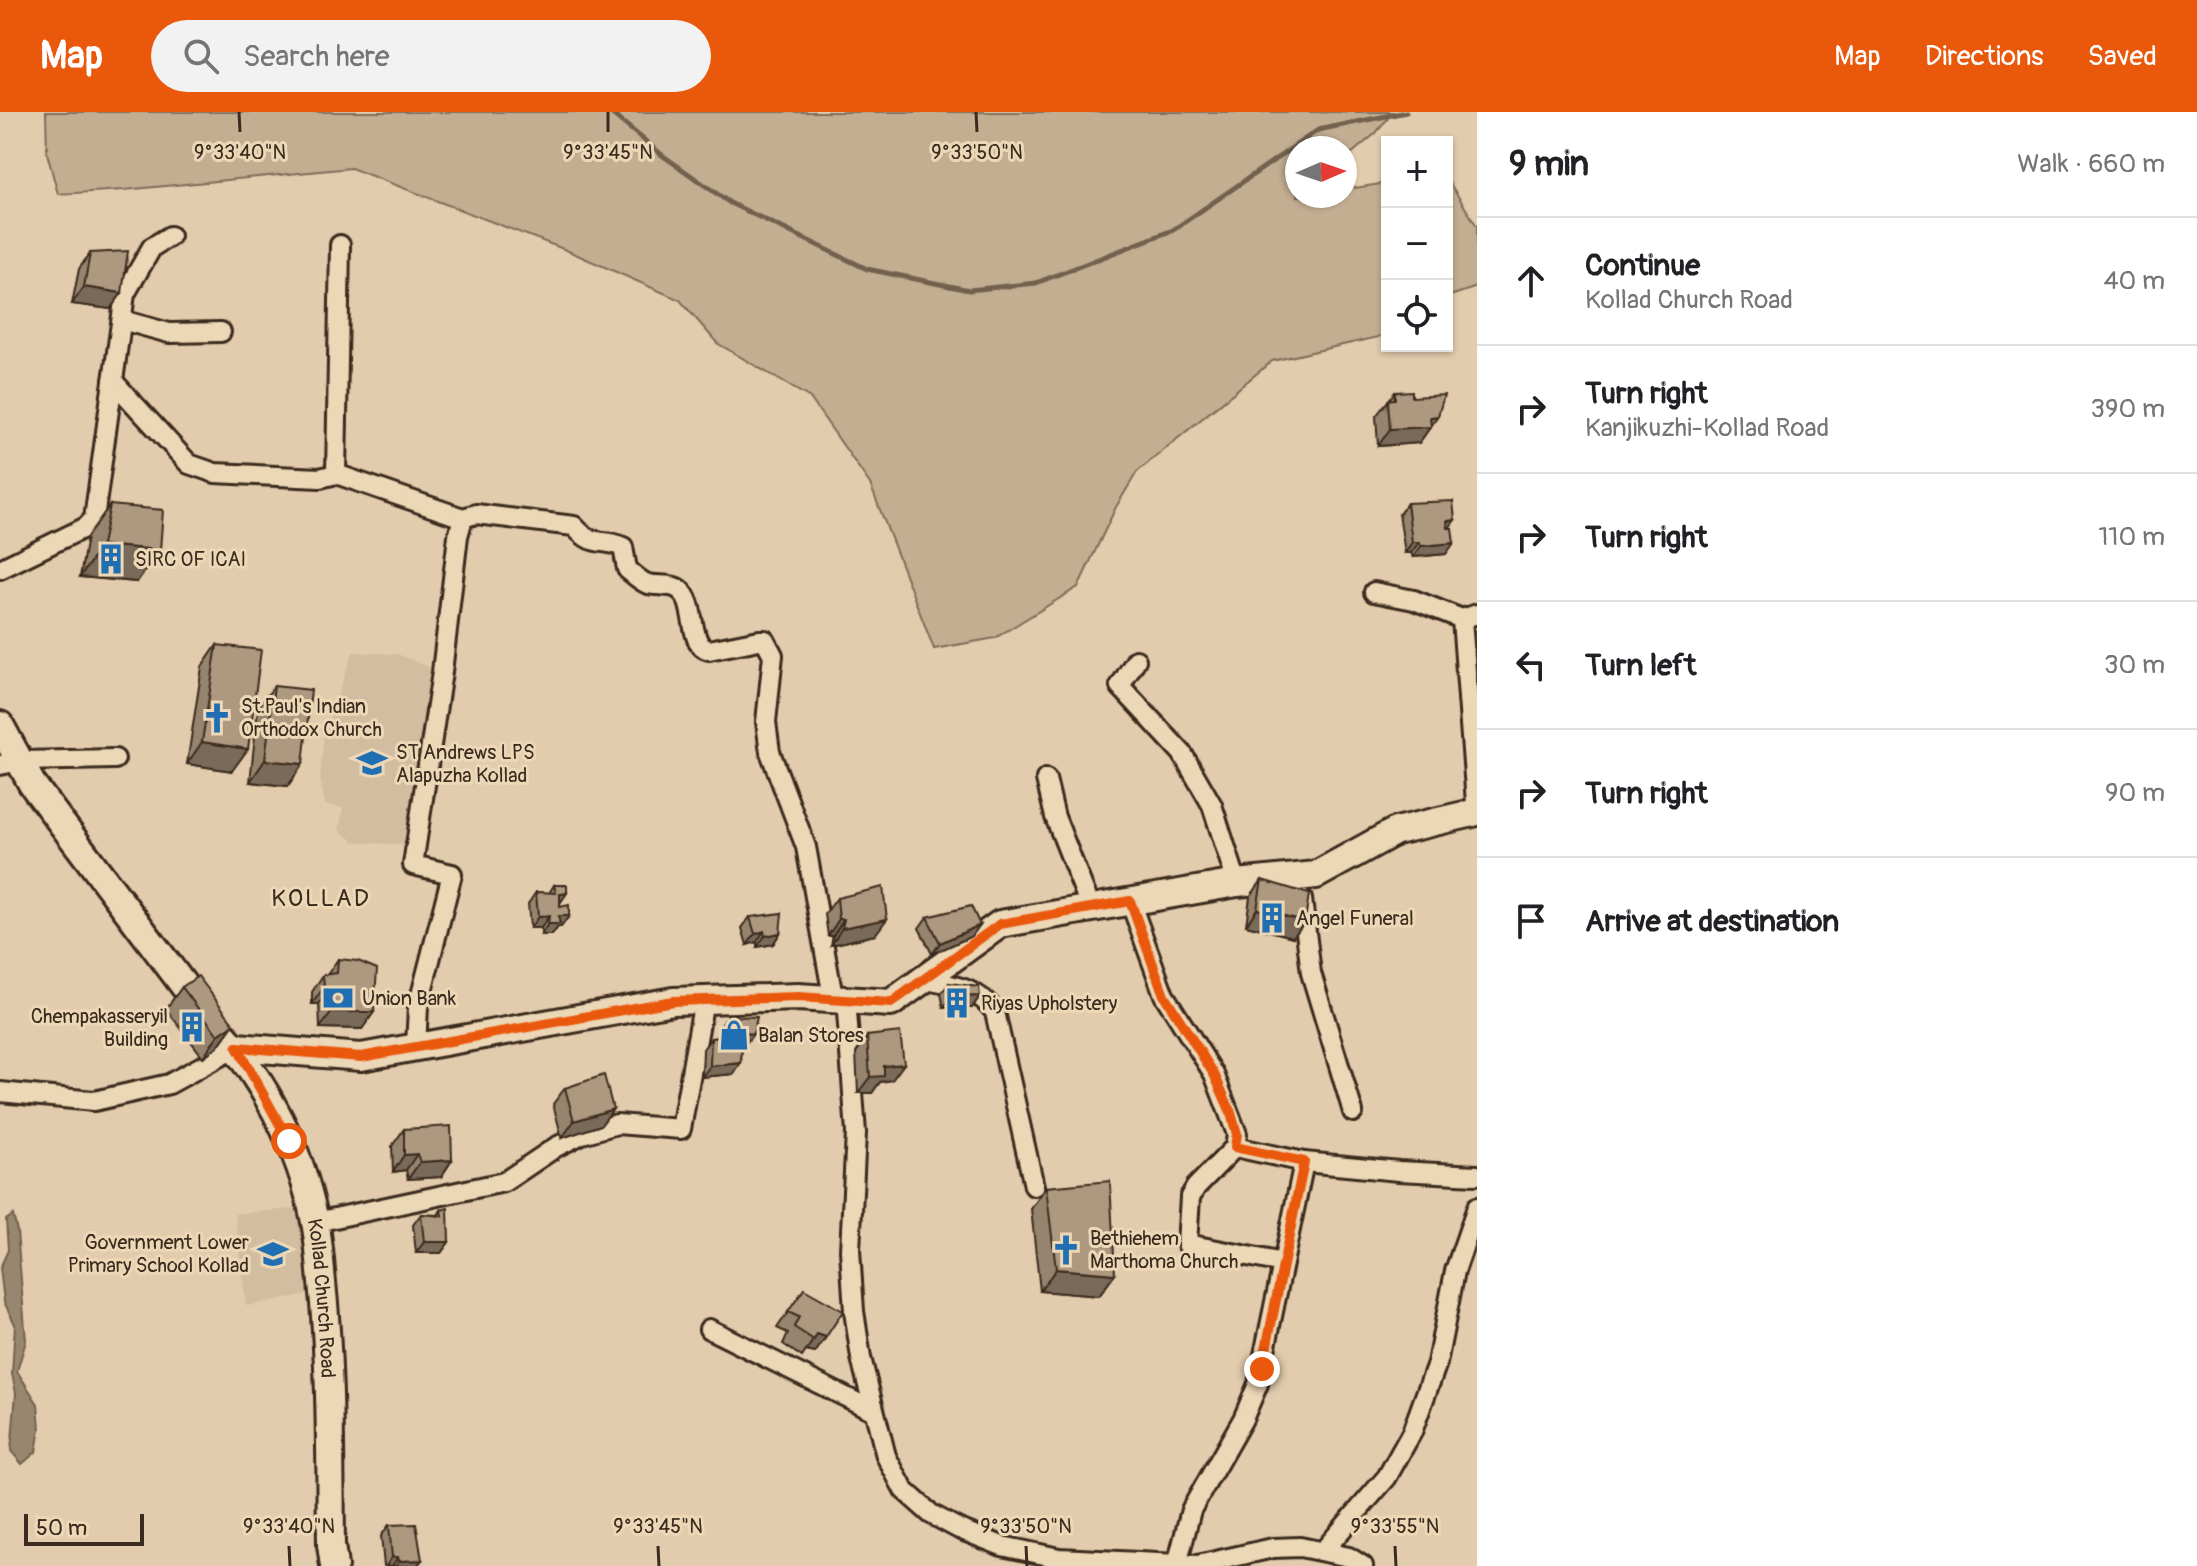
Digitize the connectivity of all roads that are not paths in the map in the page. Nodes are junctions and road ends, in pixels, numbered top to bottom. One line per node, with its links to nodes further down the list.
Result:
1 (170, 236): 3 (street)
2 (340, 245): 6 (street)
3 (122, 320): 4 (street); 5 (street)
4 (221, 332)
5 (113, 381): 6 (street); 8 (street)
6 (336, 474): 7 (street)
7 (463, 518): 22 (street); 25 (street)
8 (0, 569)
9 (1374, 592): 10 (street)
10 (1470, 616): 16 (street)
11 (1136, 660): 18 (street)
12 (0, 725): 14 (main road, Kollad Church Road)
13 (115, 759): 14 (street)
14 (10, 763): 24 (main road, Kollad Church Road)
15 (1046, 779): 20 (street)
16 (1477, 813): 17 (main road)
17 (1299, 877): 18 (main road); 27 (street)
18 (1237, 883): 19 (main road)
19 (1130, 901): 20 (main road); 28 (street)
20 (1091, 908): 21 (main road)
21 (922, 979): 22 (main road); 31 (street)
22 (839, 998): 23 (main road); 36 (street)
23 (704, 1000): 25 (main road); 33 (street)
24 (237, 1047): 25 (main road); 26 (street); 33 (main road, Kollad Church Road)
25 (416, 1047)
26 (0, 1092)
27 (1353, 1112)
28 (1235, 1147): 29 (street); 34 (street)
29 (1304, 1162): 30 (street); 34 (street)
30 (1477, 1175)
31 (1034, 1186)
32 (1477, 1207): 37 (street)
33 (316, 1222): 39 (main road, Kollad Church Road)
34 (1283, 1263): 38 (street)
35 (709, 1329): 36 (street)
36 (874, 1411): 38 (street)
37 (1324, 1550): 38 (street); 40 (street)
38 (1177, 1565)
39 (334, 1566)
40 (1363, 1566)

